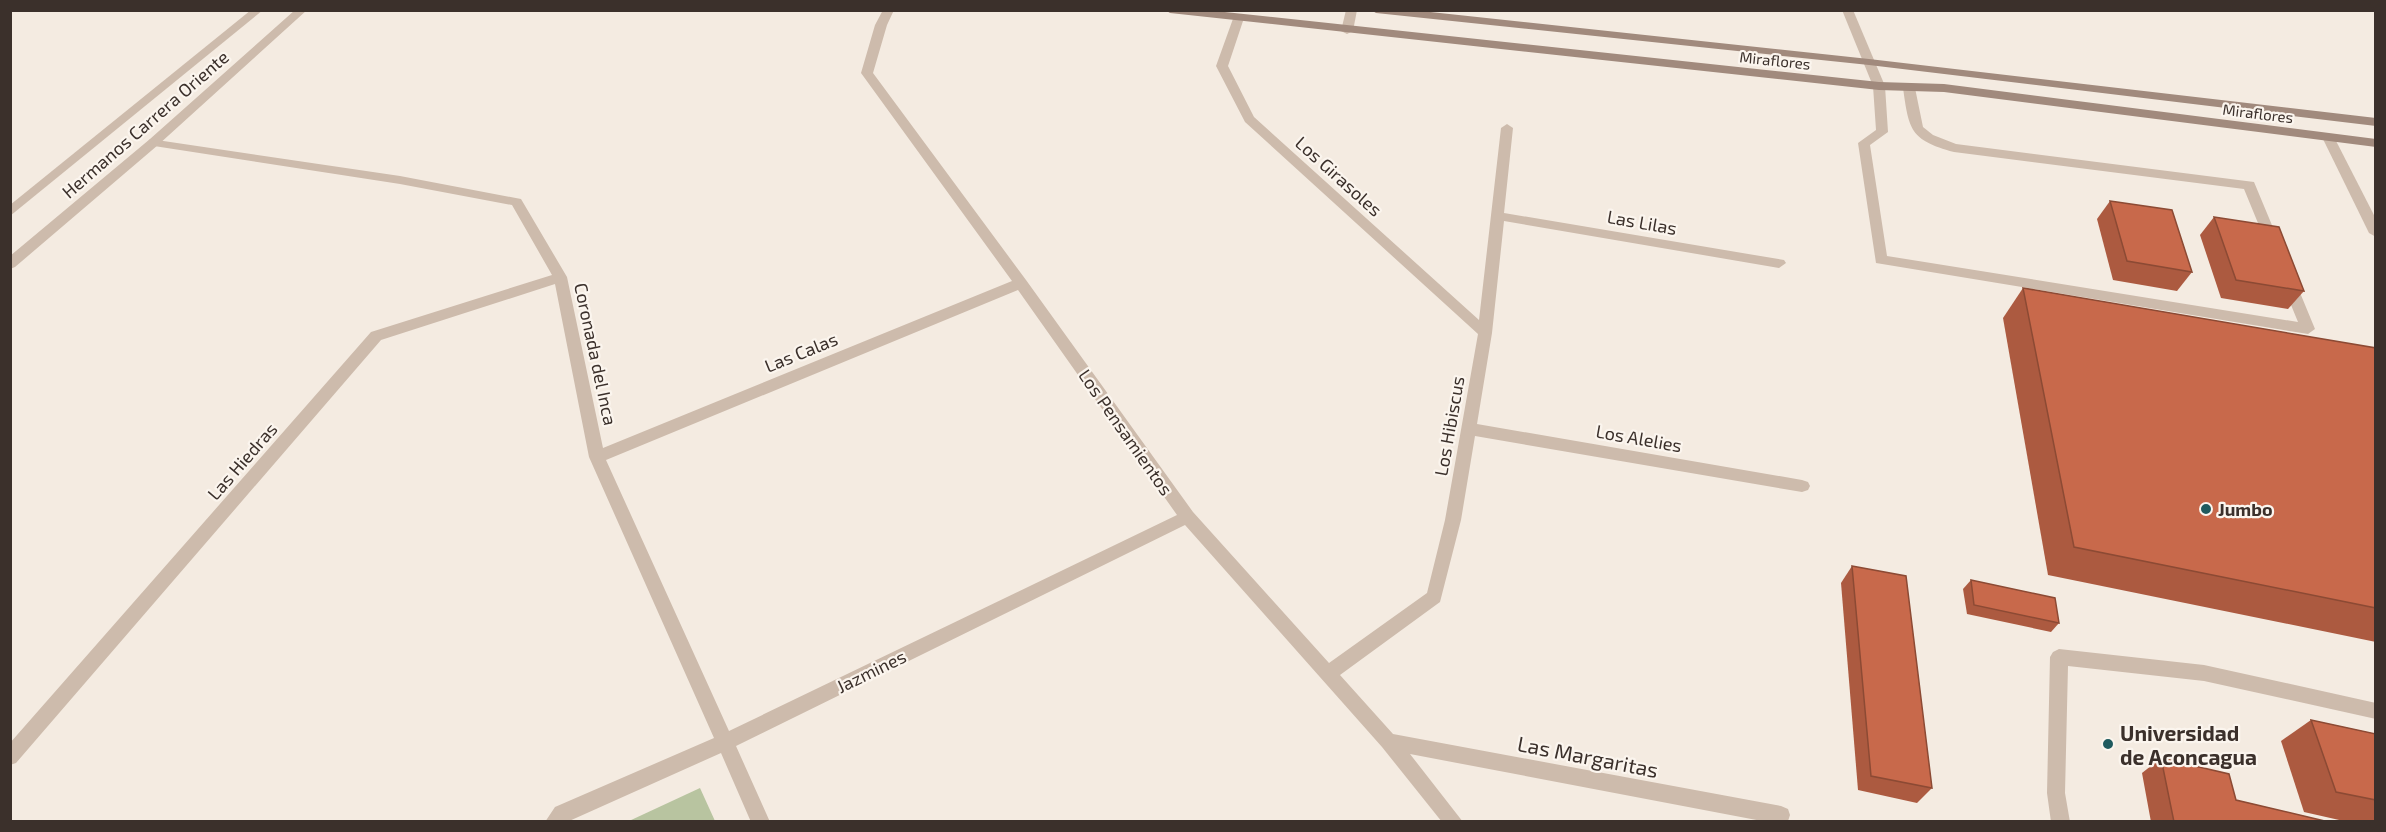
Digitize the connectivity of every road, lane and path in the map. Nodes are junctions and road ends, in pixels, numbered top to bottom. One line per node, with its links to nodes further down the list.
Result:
1 (258, 10): 18 (street, Hermanos Carrera Oriente)
2 (302, 10): 16 (street, Hermanos Carrera Oriente)
3 (889, 10): 26 (street, Los Pensamientos)
4 (1170, 10): 8 (main road, Miraflores)
5 (1352, 10): 9 (street)
6 (1376, 10): 10 (main road, Miraflores)
7 (1847, 10): 10 (street)
8 (1238, 18): 9 (main road, Miraflores); 27 (street, Los Girasoles)
9 (1347, 30): 11 (main road, Miraflores)
10 (1869, 62): 11 (street); 13 (main road, Miraflores)
11 (1878, 86): 12 (main road, Miraflores); 24 (street)
12 (1909, 88): 15 (main road, Miraflores); 21 (street)
13 (2376, 122)
14 (1507, 128): 19 (street, Los Hibiscus)
15 (2328, 137): 17 (main road, Miraflores); 20 (street)
16 (154, 142): 23 (street, Hermanos Carrera Oriente); 25 (street, Coronada del Inca)
17 (2376, 143)
18 (10, 212)
19 (1498, 216): 22 (street, Las Lilas); 27 (street, Los Hibiscus)
20 (2376, 233)
21 (2276, 252)
22 (1779, 263)
23 (10, 264)
24 (2285, 274)
25 (560, 277): 29 (street, Coronada del Inca); 36 (street, Las Hiedras)
26 (1021, 283): 29 (street, Las Calas); 31 (street, Los Pensamientos)
27 (1485, 333): 28 (street, Los Hibiscus)
28 (1469, 429): 30 (street, Los Alelies); 32 (street, Los Hibiscus)
29 (597, 457): 34 (street, Coronada del Inca)
30 (1802, 486)
31 (1187, 518): 32 (street, Los Pensamientos); 34 (street, Jazmines)
32 (1327, 675): 35 (street, Los Pensamientos)
33 (2376, 711): 41 (street)
34 (727, 741): 38 (street, Jazmines); 39 (street, Coronada del Inca)
35 (1388, 741): 37 (street, Las Margaritas); 40 (street, Los Pensamientos)
36 (10, 757)
37 (1781, 815)
38 (554, 822)
39 (761, 822)
40 (1454, 822)
41 (2061, 822)

